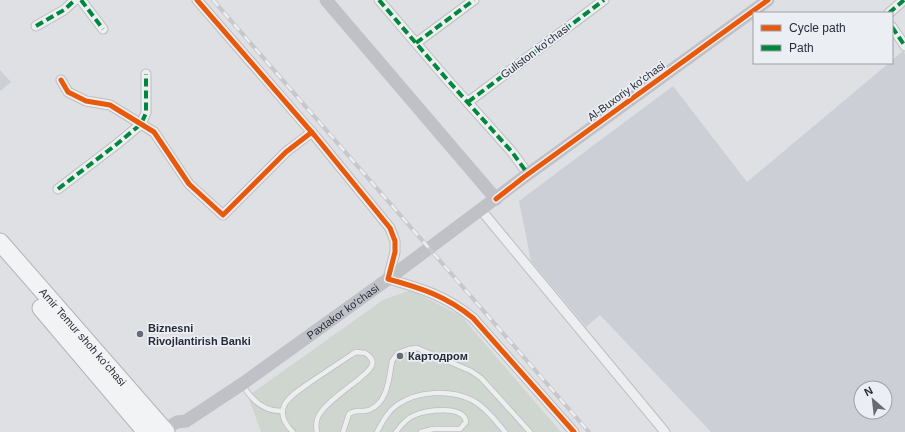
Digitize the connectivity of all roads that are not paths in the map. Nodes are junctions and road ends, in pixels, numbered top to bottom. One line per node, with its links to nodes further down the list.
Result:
1 (76, 0): 11 (street)
2 (81, 0): 12 (street)
3 (197, 0): 20 (street)
4 (326, 0): 23 (main road)
5 (379, 0): 14 (street)
6 (474, 0): 14 (street)
7 (604, 0): 18 (street, Guliston ko'chasi)
8 (768, 0): 21 (main road, Al-Buxoriy ko'chasi)
9 (904, 0): 10 (street)
10 (890, 12)
11 (36, 26)
12 (103, 28)
13 (893, 28): 15 (street)
14 (416, 43): 18 (street)
15 (905, 46)
16 (146, 74): 19 (street)
17 (61, 80): 19 (street)
18 (468, 102): 21 (street)
19 (141, 124): 20 (street); 22 (street)
20 (312, 132): 27 (street)
21 (528, 174): 23 (main road, Al-Buxoriy ko'chasi)
22 (58, 189)
23 (496, 199): 24 (main road, Paxtakor ko'chasi)
24 (480, 210): 27 (main road, Paxtakor ko'chasi); 42 (street)
25 (0, 242): 31 (highway, Amir Temur shoh ko'chasi)
26 (0, 259): 32 (highway, Amir Temur shoh ko'chasi)
27 (388, 279): 28 (main road, Paxtakor ko'chasi); 41 (street)
28 (242, 384): 29 (lane); 30 (main road, Paxtakor ko'chasi)
29 (283, 411): 33 (lane); 34 (lane)
30 (184, 426): 31 (main road, Paxtakor ko'chasi)
31 (163, 431)
32 (146, 432)
33 (293, 432)
34 (317, 432)
35 (343, 432): 40 (lane)
36 (377, 432): 39 (lane)
37 (396, 432): 38 (lane)
38 (421, 432)
39 (505, 432)
40 (530, 432)
41 (574, 432)
42 (664, 432)

